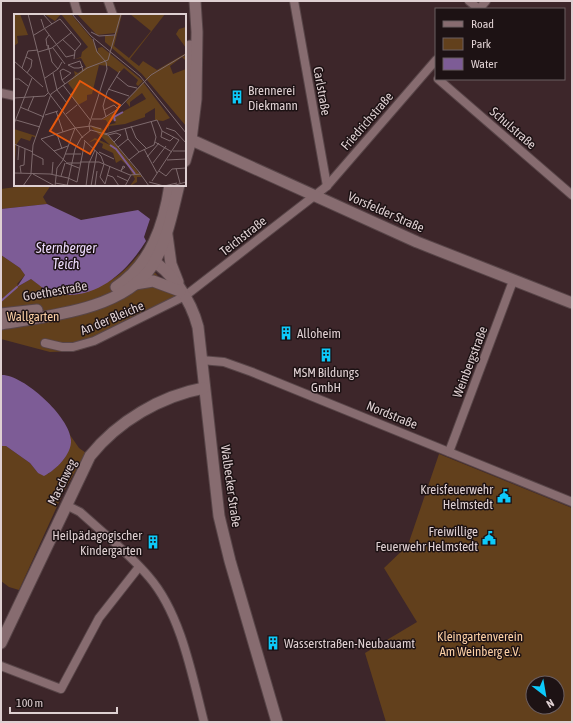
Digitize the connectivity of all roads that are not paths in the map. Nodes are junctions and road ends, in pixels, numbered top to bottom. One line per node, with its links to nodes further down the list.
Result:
1 (74, 1): 7 (street)
2 (108, 1): 8 (street)
3 (195, 1): 9 (main road)
4 (294, 1): 21 (street, Carlstraße)
5 (470, 1): 6 (street)
6 (478, 8)
7 (78, 14)
8 (113, 14)
9 (195, 20): 16 (main road); 17 (main road)
10 (435, 61): 11 (street, Friedrichstraße)
11 (428, 70): 12 (street, Schulstraße); 21 (street, Friedrichstraße)
12 (435, 76)
13 (439, 80): 23 (street, Schulstraße)
14 (1, 93): 15 (street)
15 (14, 96)
16 (186, 97)
17 (188, 139): 18 (main road); 22 (main road, Vorsfelder Straße)
18 (186, 154)
19 (170, 186): 25 (main road)
20 (179, 186): 24 (main road)
21 (327, 186): 22 (street, Friedrichstraße)
22 (315, 195): 26 (main road, Vorsfelder Straße); 28 (street, Teichstraße)
23 (572, 195)
24 (167, 234): 25 (main road); 28 (main road)
25 (151, 259): 27 (main road, Goethestraße); 28 (main road, Walbecker Straße); 30 (main road, Goethestraße)
26 (513, 281): 29 (main road, Vorsfelder Straße); 35 (street, Weinbergstraße)
27 (134, 284): 28 (main road); 31 (main road, Goethestraße)
28 (184, 294): 32 (street, An der Bleiche); 33 (main road, Walbecker Straße)
29 (572, 303)
30 (1, 314)
31 (1, 324)
32 (45, 343)
33 (201, 360): 34 (main road, Walbecker Straße); 35 (street, Nordstraße)
34 (204, 388): 37 (main road, Maschweg); 42 (main road, Walbecker Straße)
35 (450, 452): 36 (street, Nordstraße)
36 (572, 502)
37 (66, 505): 38 (street); 39 (main road, Maschweg)
38 (139, 567): 40 (street); 41 (street)
39 (1, 643)
40 (1, 666)
41 (204, 722)
42 (277, 722)

